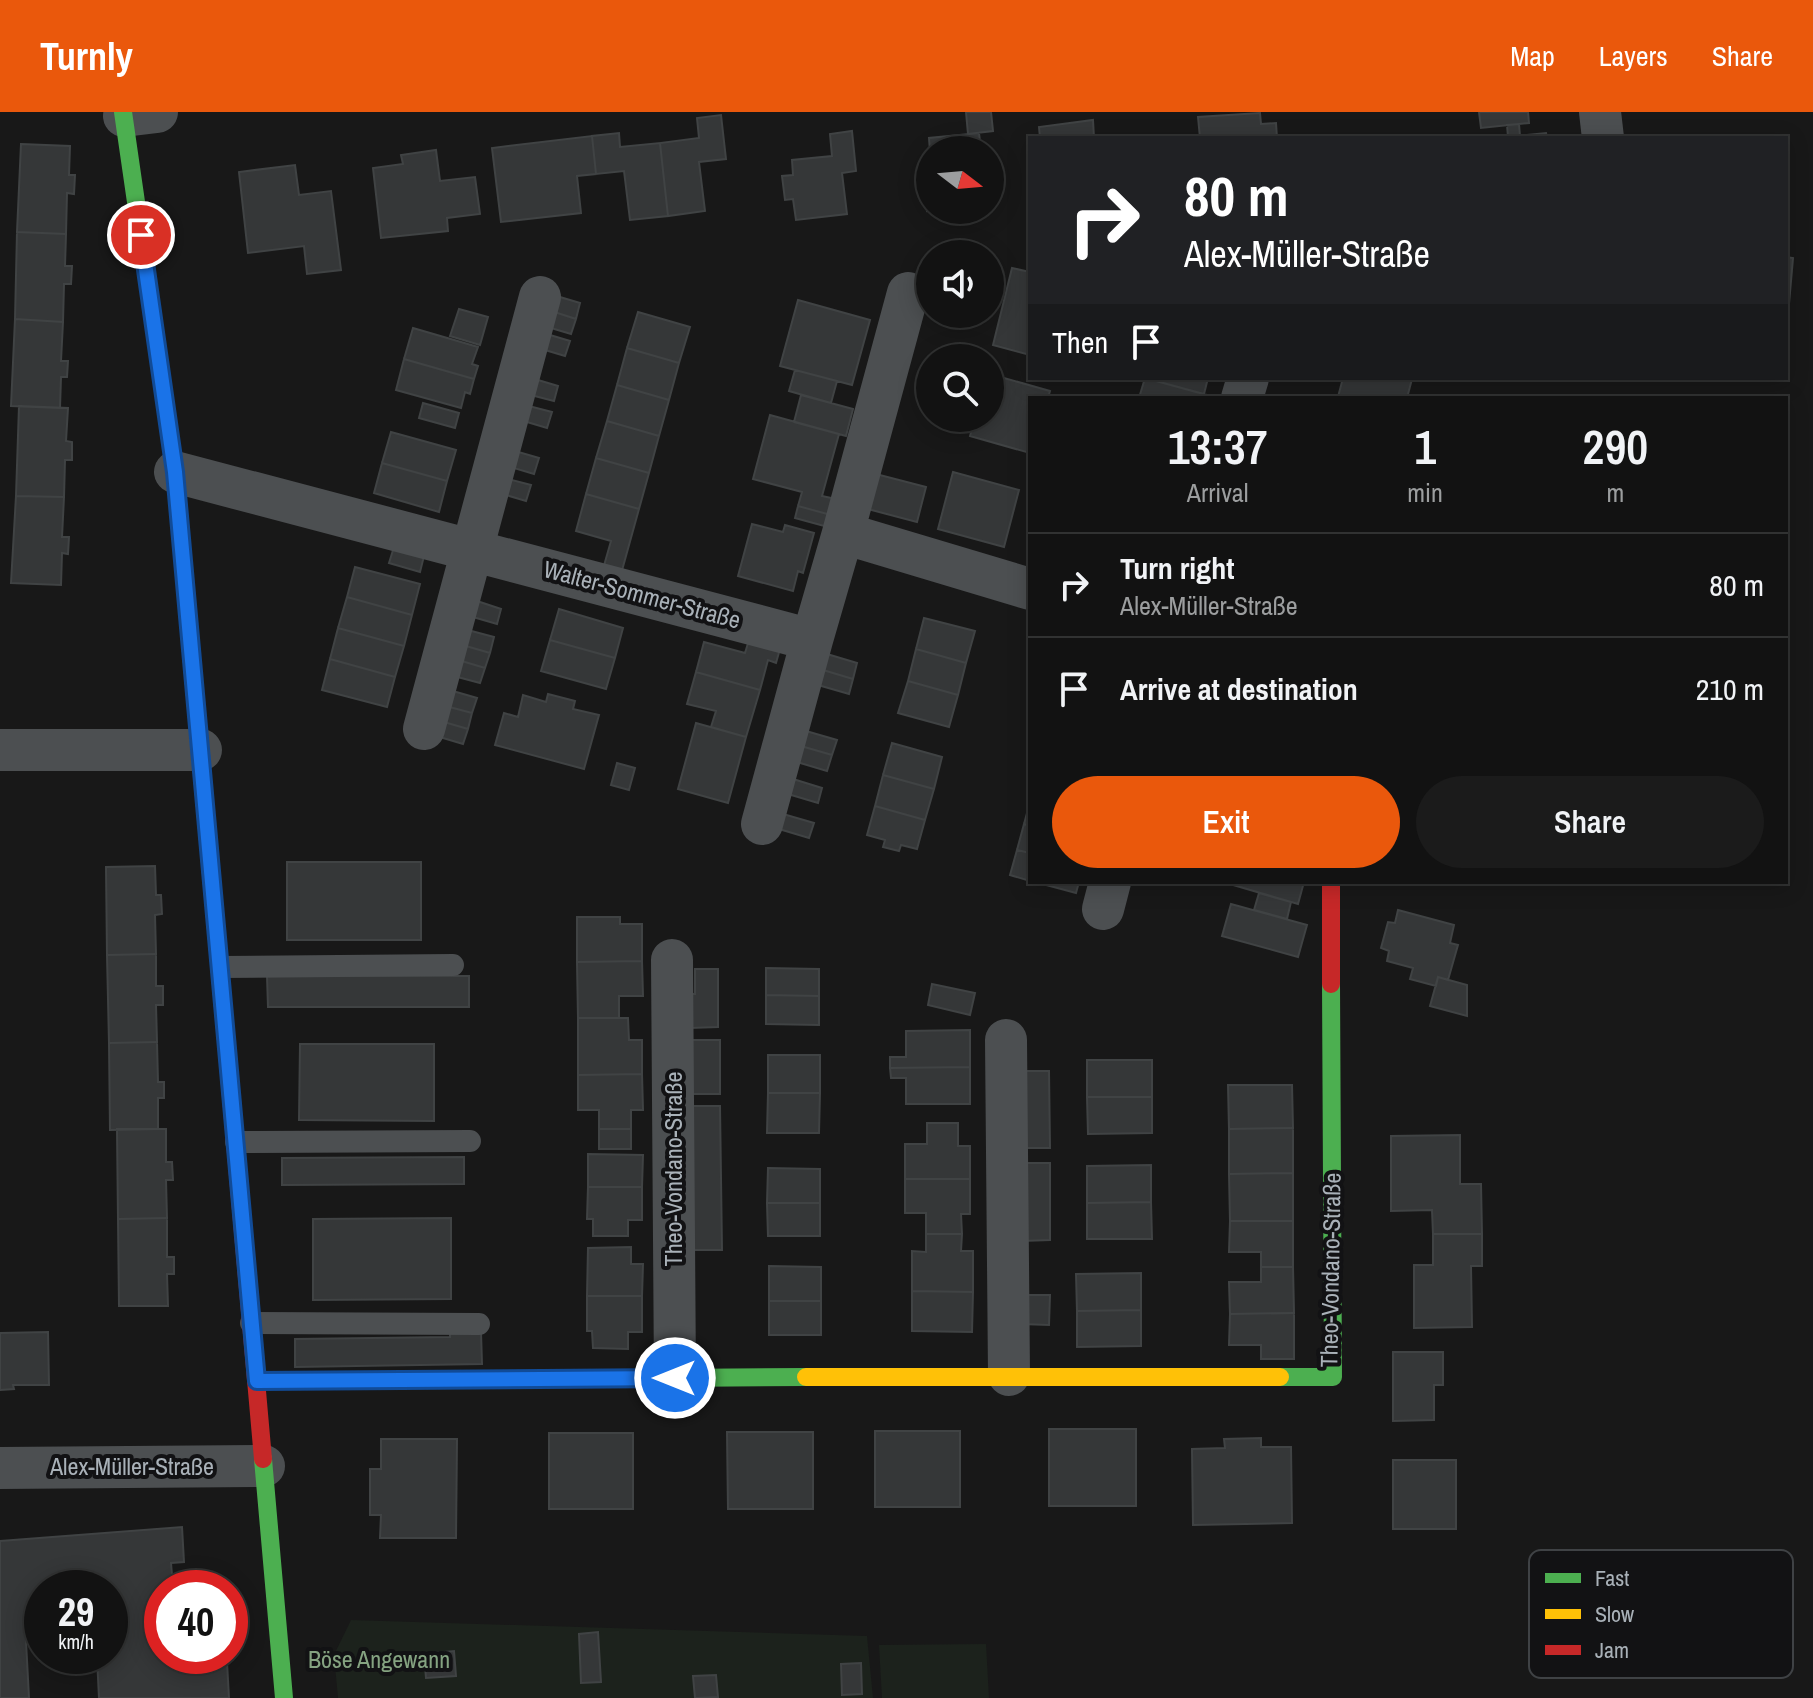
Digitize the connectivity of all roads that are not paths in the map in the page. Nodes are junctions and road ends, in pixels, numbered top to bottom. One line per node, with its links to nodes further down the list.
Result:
1 (1600, 112): 3 (street)
2 (135, 113): 6 (street)
3 (1603, 136)
4 (908, 293): 7 (street)
5 (540, 297): 8 (street)
6 (175, 472): 8 (street, Walter-Sommer-Straße); 13 (street)
7 (843, 533): 9 (street); 10 (street)
8 (472, 550): 10 (street, Walter-Sommer-Straße); 11 (street)
9 (1028, 588)
10 (812, 640): 14 (street)
11 (424, 729)
12 (0, 750): 13 (street)
13 (201, 750): 18 (street)
14 (762, 824)
15 (1331, 884): 24 (street, Theo-Vondano-Straße)
16 (672, 960): 25 (street, Theo-Vondano-Straße)
17 (453, 965): 18 (lane)
18 (221, 967): 21 (street)
19 (1006, 1040): 24 (street)
20 (470, 1141): 21 (lane)
21 (236, 1142): 22 (street)
22 (251, 1323): 23 (lane); 26 (street)
23 (479, 1324)
24 (1009, 1375): 25 (street, Theo-Vondano-Straße)
25 (675, 1378): 26 (street, Theo-Vondano-Straße)
26 (257, 1381): 27 (street)
27 (264, 1466): 28 (street, Alex-Müller-Straße); 29 (street)
28 (0, 1468)
29 (284, 1698)

